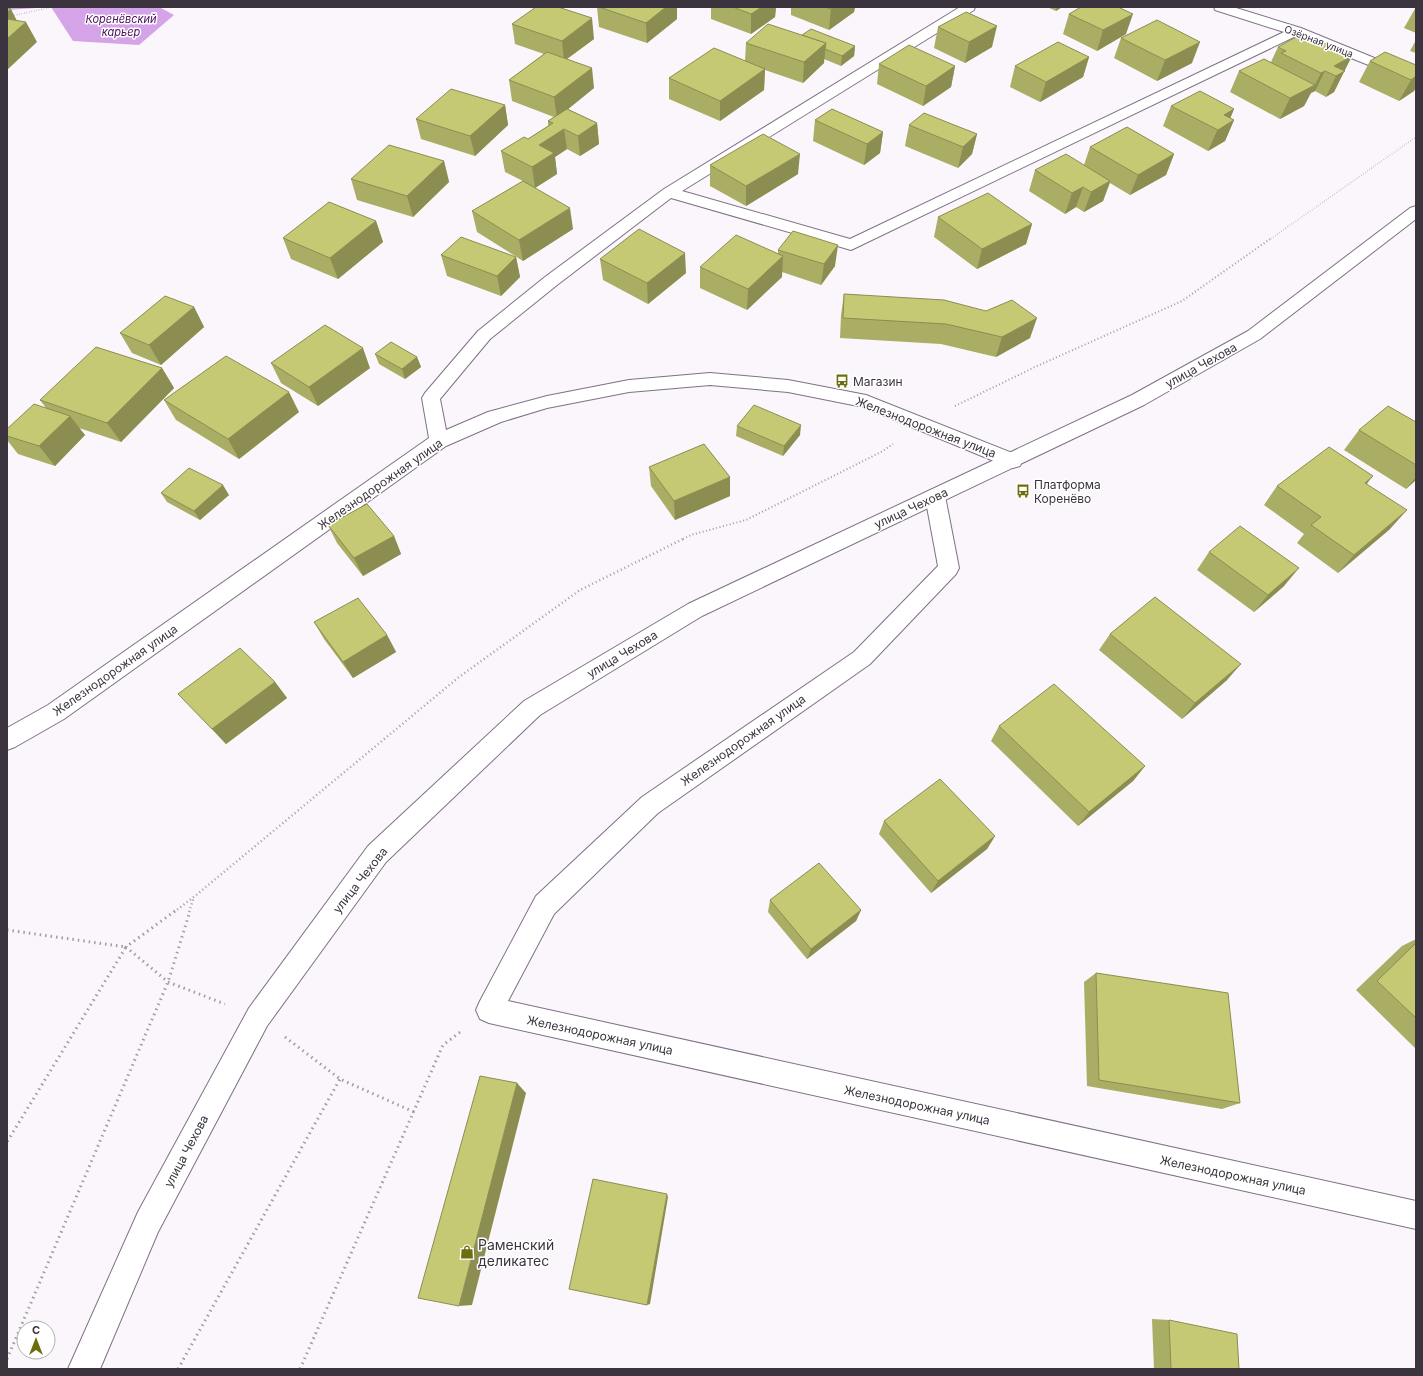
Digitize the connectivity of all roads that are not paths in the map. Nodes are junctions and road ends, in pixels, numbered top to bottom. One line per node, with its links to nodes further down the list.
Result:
1 (969, 7): 5 (street)
2 (1220, 7): 3 (street, Озёрная улица)
3 (1296, 31): 4 (street, Озёрная улица); 5 (street)
4 (1416, 80)
5 (669, 192): 7 (street)
6 (1416, 211): 8 (street, улица Чехова)
7 (439, 441): 8 (street, Железнодорожная улица); 10 (street, Железнодорожная улица)
8 (1013, 461): 9 (street, улица Чехова)
9 (935, 496): 11 (street, Железнодорожная улица); 12 (street, улица Чехова)
10 (7, 740)
11 (1416, 1215)
12 (84, 1369)

